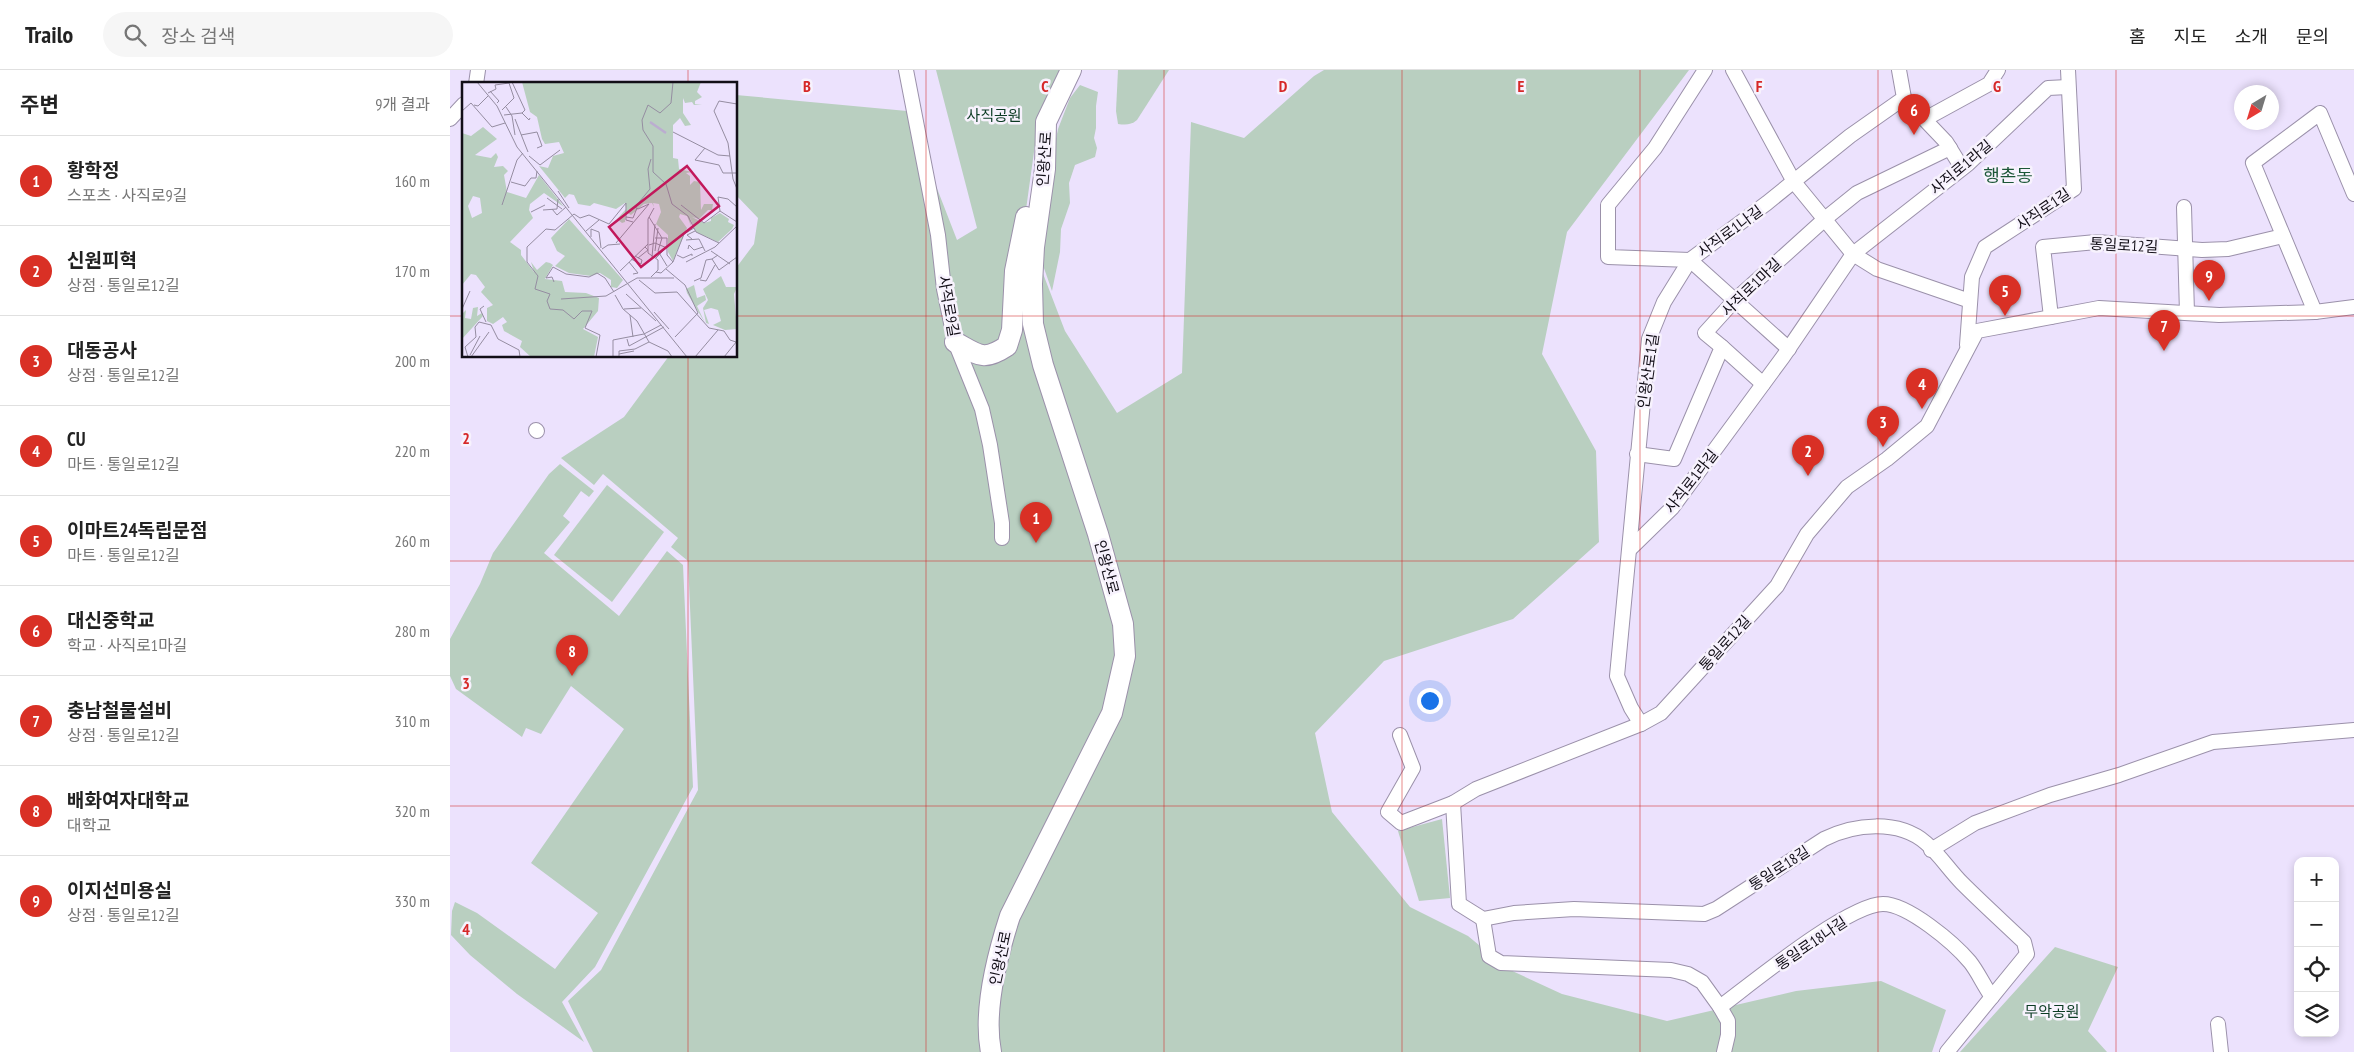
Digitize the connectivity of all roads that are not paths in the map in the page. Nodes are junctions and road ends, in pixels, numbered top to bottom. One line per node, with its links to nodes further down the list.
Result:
1 (906, 70): 30 (street, 사직로9길)
2 (1072, 70): 13 (street, 인왕산로)
3 (1704, 70): 23 (street)
4 (1733, 70): 16 (street)
5 (1899, 70): 9 (street)
6 (1998, 70): 12 (street)
7 (2068, 70): 8 (street, 사직로1길)
8 (2068, 87): 15 (street, 사직로1라길); 25 (street, 사직로1길)
9 (1904, 98): 12 (street); 16 (street, 사직로1나길)
10 (462, 106): 11 (street)
11 (450, 119)
12 (1924, 120): 14 (street)
13 (1046, 122): 30 (street); 47 (street, 인왕산로)
14 (1950, 148): 15 (street); 19 (street, 사직로1마길)
15 (1962, 168): 22 (street, 사직로1라길)
16 (1794, 182): 19 (street); 23 (street, 사직로1나길)
17 (2354, 194): 20 (street)
18 (2184, 207): 21 (street)
19 (1826, 218): 22 (street); 24 (street, 사직로1마길)
20 (2283, 236): 21 (street, 통일로12길); 27 (street)
21 (2185, 249): 28 (street); 29 (street, 통일로12길)
22 (1853, 254): 25 (street); 32 (street, 사직로1라길)
23 (1690, 260): 24 (street, 사직로1나길); 35 (street, 인왕산로1길)
24 (1734, 301): 31 (street, 사직로1마길); 32 (street)
25 (1970, 301): 33 (street, 사직로1길)
26 (2354, 307): 27 (street, 통일로12길)
27 (2315, 312): 28 (street, 통일로12길)
28 (2187, 313): 29 (street, 통일로12길)
29 (2051, 317): 33 (street, 통일로12길)
30 (955, 342): 36 (street, 사직로9길)
31 (1722, 348): 34 (street); 35 (street)
32 (1789, 348): 34 (street, 사직로1라길)
33 (1967, 350): 38 (street, 통일로12길)
34 (1763, 384): 37 (street, 사직로1라길)
35 (1637, 454): 37 (street, 인왕산로1길)
36 (1002, 538)
37 (1630, 549): 38 (street, 인왕산로1길)
38 (1641, 724): 41 (street, 통일로12길)
39 (2354, 730): 42 (street)
40 (1400, 735): 41 (street, 통일로12길)
41 (1454, 803): 43 (street)
42 (1932, 850): 43 (street, 통일로18길); 44 (street, 통일로18길)
43 (1483, 919): 45 (street)
44 (1992, 997): 45 (street, 통일로18나길); 49 (street, 통일로18길)
45 (1720, 1007): 48 (street)
46 (2218, 1024): 50 (street)
47 (990, 1052)
48 (1724, 1052)
49 (1947, 1052)
50 (2221, 1052)

